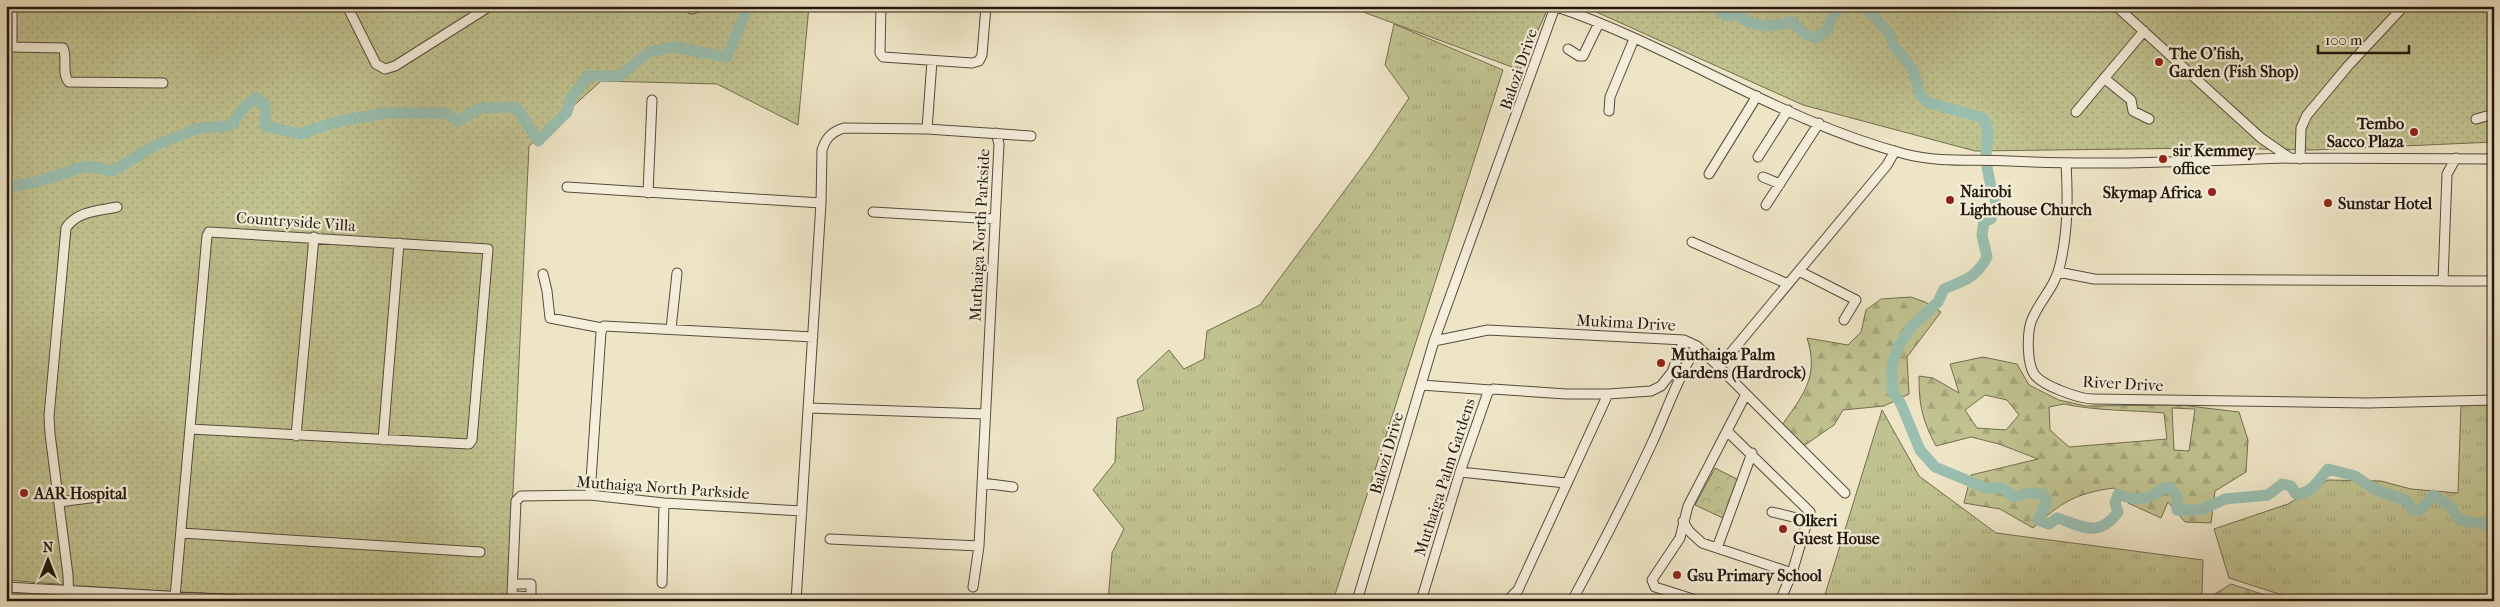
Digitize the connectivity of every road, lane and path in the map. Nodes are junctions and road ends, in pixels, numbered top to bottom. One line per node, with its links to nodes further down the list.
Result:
1 (12, 6): 14 (street)
2 (347, 6): 3 (street)
3 (490, 6)
4 (687, 6): 5 (street)
5 (701, 6)
6 (881, 6): 16 (street)
7 (986, 6): 16 (street)
8 (2116, 6): 12 (street)
9 (2404, 6): 37 (street)
10 (1554, 7): 11 (street, Balozi Drive); 66 (street, Balozi Drive)
11 (1599, 23): 13 (street, Balozi Drive); 15 (street)
12 (2144, 31): 17 (street); 31 (street)
13 (1634, 39): 19 (street, Balozi Drive); 22 (street)
14 (9, 47): 18 (street)
15 (1568, 49)
16 (932, 60): 28 (street)
17 (2104, 78): 23 (street); 25 (street)
18 (163, 83)
19 (1757, 96): 21 (street, Balozi Drive); 40 (street)
20 (652, 100): 45 (street)
21 (1788, 110): 27 (street, Balozi Drive); 33 (street)
22 (1609, 111)
23 (2076, 112)
24 (2494, 114): 26 (street)
25 (2149, 119)
26 (2476, 119)
27 (1819, 123): 32 (street, Balozi Drive); 43 (street)
28 (927, 129): 29 (street, Muthaiga North Parkside); 46 (street, Muthaiga North Parkside)
29 (996, 133): 30 (street); 50 (street, Muthaiga North Parkside)
30 (1031, 136)
31 (2261, 138): 36 (street); 37 (street)
32 (1895, 151): 39 (street, Balozi Drive); 54 (street)
33 (1758, 158)
34 (2434, 158): 35 (street, Balozi Drive); 37 (street, Balozi Drive); 41 (street)
35 (2456, 158): 38 (street, Balozi Drive); 41 (street)
36 (2256, 159): 37 (street, Balozi Drive); 39 (street, Balozi Drive)
37 (2295, 159)
38 (2494, 159)
39 (2066, 163): 55 (street, River Drive)
40 (1709, 174)
41 (2446, 174): 58 (street)
42 (1763, 176): 43 (street)
43 (1780, 184): 47 (street)
44 (567, 188): 45 (street)
45 (648, 193): 46 (street)
46 (821, 203): 64 (street, Muthaiga North Parkside)
47 (1766, 204)
48 (116, 208): 88 (street)
49 (873, 212): 50 (street)
50 (995, 219): 75 (street, Muthaiga North Parkside)
51 (314, 237): 53 (street, Countryside Villa); 76 (street, Countryside Villa); 78 (street)
52 (1692, 242): 60 (street)
53 (399, 243): 79 (street); 79 (street, Countryside Villa)
54 (1799, 271): 60 (street); 61 (street)
55 (2058, 272): 58 (street); 73 (street, River Drive)
56 (677, 273): 63 (street)
57 (543, 274): 62 (street)
58 (2444, 281): 59 (street)
59 (2494, 281)
60 (1788, 284): 68 (street)
61 (1844, 320)
62 (603, 327): 63 (street); 86 (street)
63 (671, 329): 64 (street)
64 (813, 337): 74 (street, Muthaiga North Parkside)
65 (1684, 340): 66 (street, Mukima Drive); 67 (street, Mukima Drive); 71 (street, Muthaiga Palm Gardens)
66 (1434, 341): 69 (street, Balozi Drive)
67 (1697, 346): 68 (street, Mukima Drive); 112 (street)
68 (1719, 366): 72 (street, Mukima Drive)
69 (1422, 384): 70 (street); 109 (street, Balozi Drive)
70 (1491, 390): 71 (street, Muthaiga Palm Gardens); 81 (street, Muthaiga Palm Gardens)
71 (1608, 394): 83 (street)
72 (1746, 394): 77 (street); 85 (street, Mukima Drive)
73 (2494, 400)
74 (809, 408): 75 (street); 90 (street, Muthaiga North Parkside)
75 (985, 414): 82 (street, Muthaiga North Parkside)
76 (190, 429): 78 (street); 94 (street, Countryside Villa)
77 (1727, 431): 80 (street); 92 (street)
78 (296, 436): 79 (street)
79 (383, 440)
80 (1752, 453): 93 (street); 97 (street)
81 (1460, 472): 83 (street); 110 (street, Muthaiga Palm Gardens)
82 (982, 483): 84 (street); 96 (street, Muthaiga North Parkside)
83 (1566, 483): 111 (street)
84 (1013, 487)
85 (1845, 493)
86 (590, 495): 89 (street, Muthaiga North Parkside); 101 (street, Muthaiga North Parkside)
87 (105, 496): 88 (street)
88 (59, 502): 105 (street)
89 (664, 503): 90 (street, Muthaiga North Parkside); 100 (street)
90 (802, 511): 108 (street, Muthaiga North Parkside)
91 (1772, 512): 93 (street)
92 (1683, 521): 97 (street); 104 (street)
93 (1809, 521): 99 (street)
94 (181, 533): 98 (street); 106 (street, Countryside Villa)
95 (830, 538): 96 (street)
96 (979, 546): 103 (street, Muthaiga North Parkside)
97 (1717, 548): 99 (street)
98 (480, 552)
99 (1792, 573): 115 (street)
100 (662, 583)
101 (513, 584)
102 (6, 587): 105 (street)
103 (973, 587)
104 (1669, 591): 113 (street); 114 (street)
105 (69, 596): 106 (street)
106 (175, 597): 107 (street)
107 (256, 601)
108 (796, 601)
109 (1357, 601)
110 (1420, 601)
111 (1507, 601)
112 (1572, 601)
113 (1666, 601)
114 (1699, 601)
115 (1780, 601)

